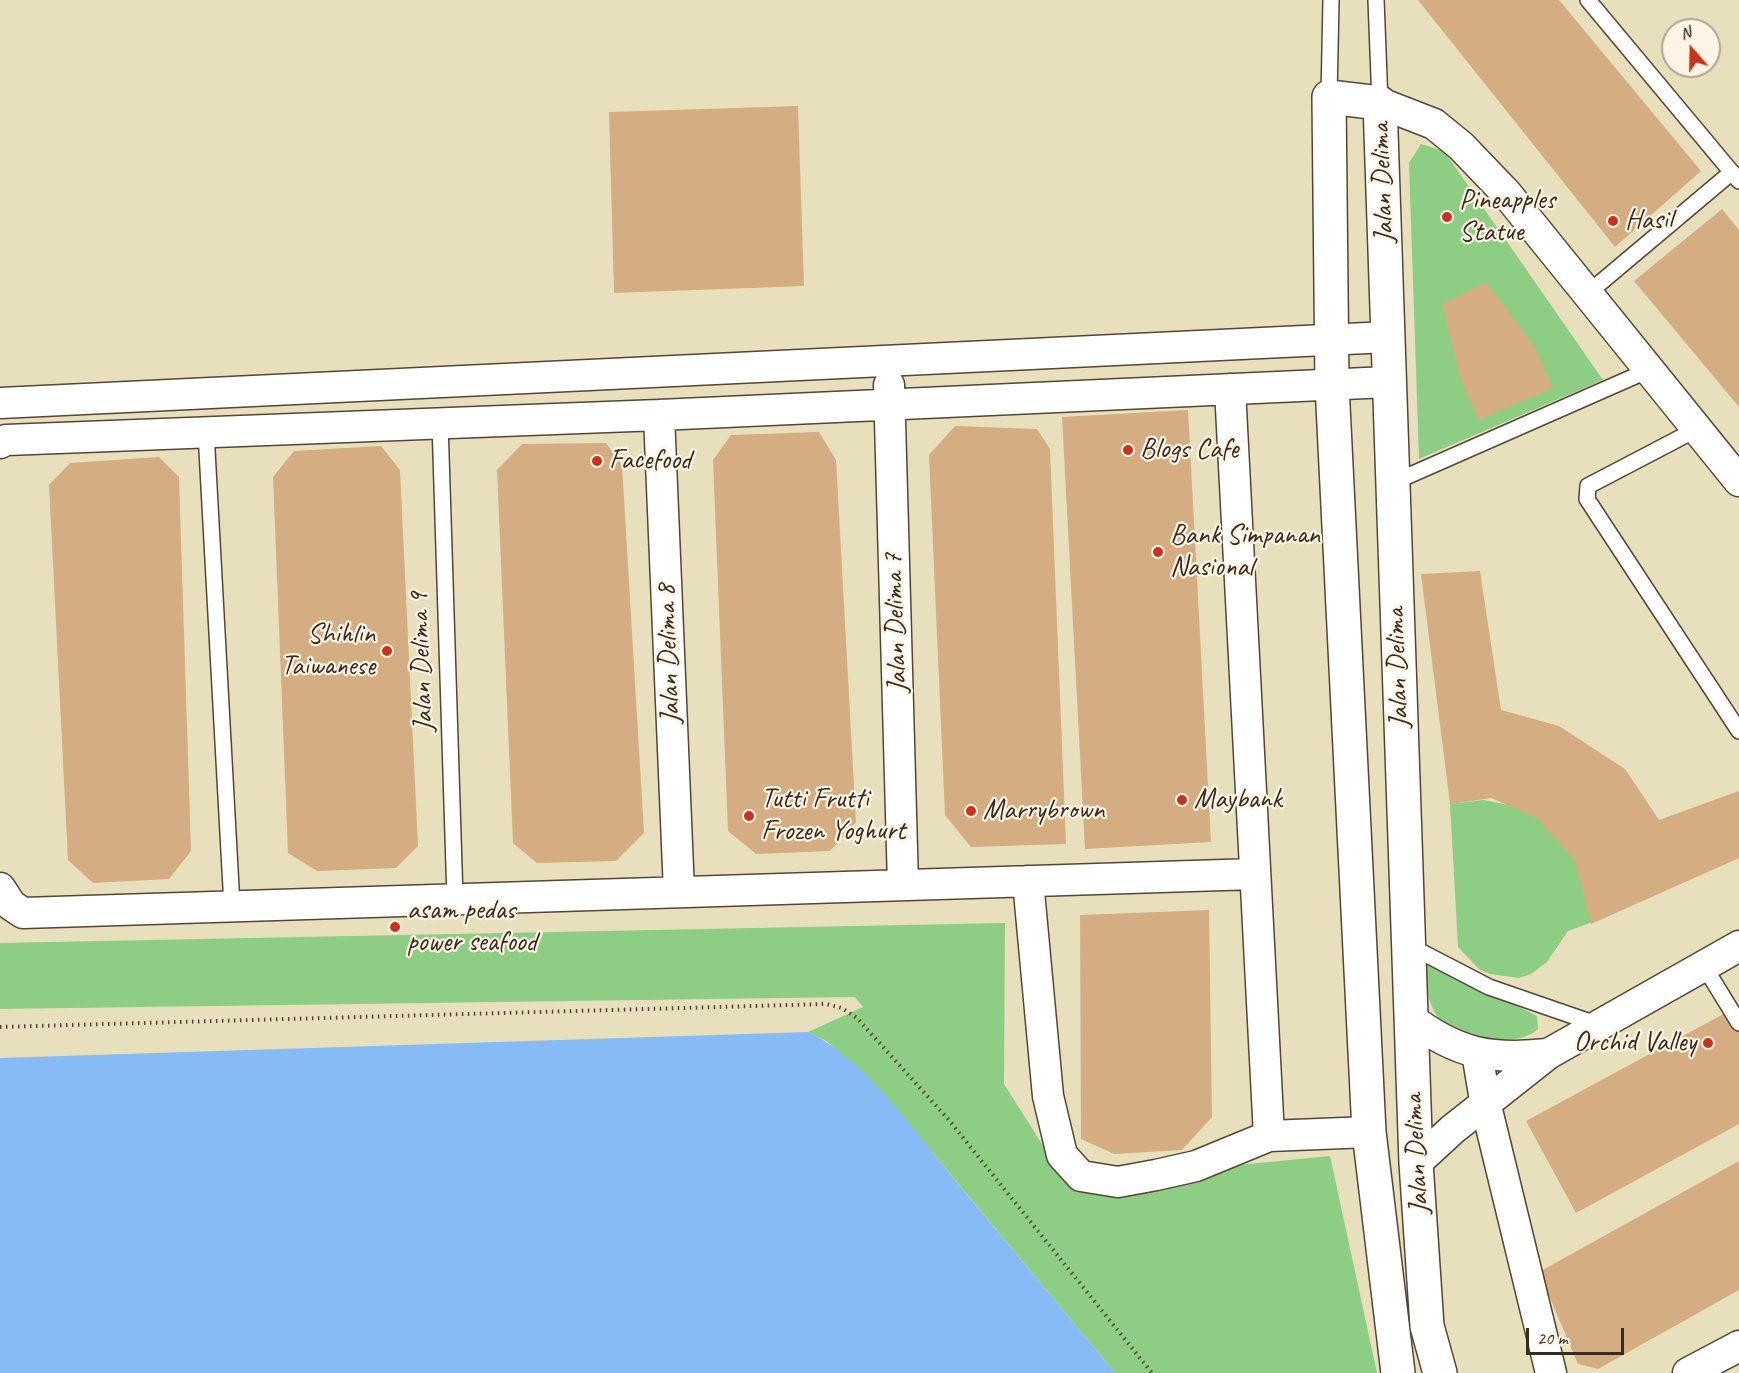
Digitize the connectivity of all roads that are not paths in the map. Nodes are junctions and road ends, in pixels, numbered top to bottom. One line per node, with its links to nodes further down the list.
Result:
1 (1331, 0): 4 (lane)
2 (1376, 0): 5 (lane)
3 (1587, 0): 6 (lane)
4 (1329, 98): 5 (street, Jalan Delima); 9 (street, Jalan Delima)
5 (1380, 103): 7 (street); 8 (street, Jalan Delima)
6 (1735, 176): 7 (lane)
7 (1587, 294): 11 (street)
8 (1388, 337): 9 (street); 12 (street, Jalan Delima)
9 (1331, 340): 10 (street); 13 (street, Jalan Delima)
10 (888, 361): 15 (street); 16 (street, Jalan Delima 7)
11 (1649, 370): 19 (street); 23 (lane)
12 (1388, 382): 13 (street); 23 (street, Jalan Delima)
13 (1332, 385): 14 (street); 41 (street, Jalan Delima)
14 (1230, 389): 16 (street); 25 (street)
15 (0, 403)
16 (890, 405): 17 (street); 27 (street, Jalan Delima 7)
17 (659, 415): 18 (street); 29 (street, Jalan Delima 8)
18 (440, 423): 20 (street); 30 (lane, Jalan Delima 9)
19 (1697, 429): 22 (street); 24 (lane)
20 (206, 432): 21 (street); 31 (lane)
21 (0, 443)
22 (1739, 481)
23 (1392, 483): 32 (street, Jalan Delima)
24 (1739, 731)
25 (1255, 874): 26 (street); 42 (street)
26 (1028, 881): 27 (street); 42 (street)
27 (903, 885): 29 (street)
28 (0, 888): 31 (street)
29 (679, 892): 30 (street)
30 (455, 899): 31 (street)
31 (232, 906)
32 (1408, 945): 35 (street, Jalan Delima); 37 (lane)
33 (1739, 946): 34 (street)
34 (1704, 966): 36 (lane); 37 (street)
35 (1410, 1018): 38 (street); 43 (street, Jalan Delima)
36 (1739, 1023)
37 (1600, 1025): 39 (street)
38 (1477, 1053): 39 (street); 40 (street)
39 (1548, 1054): 40 (street)
40 (1486, 1106): 43 (street); 47 (street)
41 (1369, 1132): 42 (street); 45 (street, Jalan Delima)
42 (1269, 1136)
43 (1416, 1163): 46 (street, Jalan Delima)
44 (1739, 1346): 48 (street)
45 (1398, 1373)
46 (1440, 1373)
47 (1551, 1373)
48 (1688, 1373)

